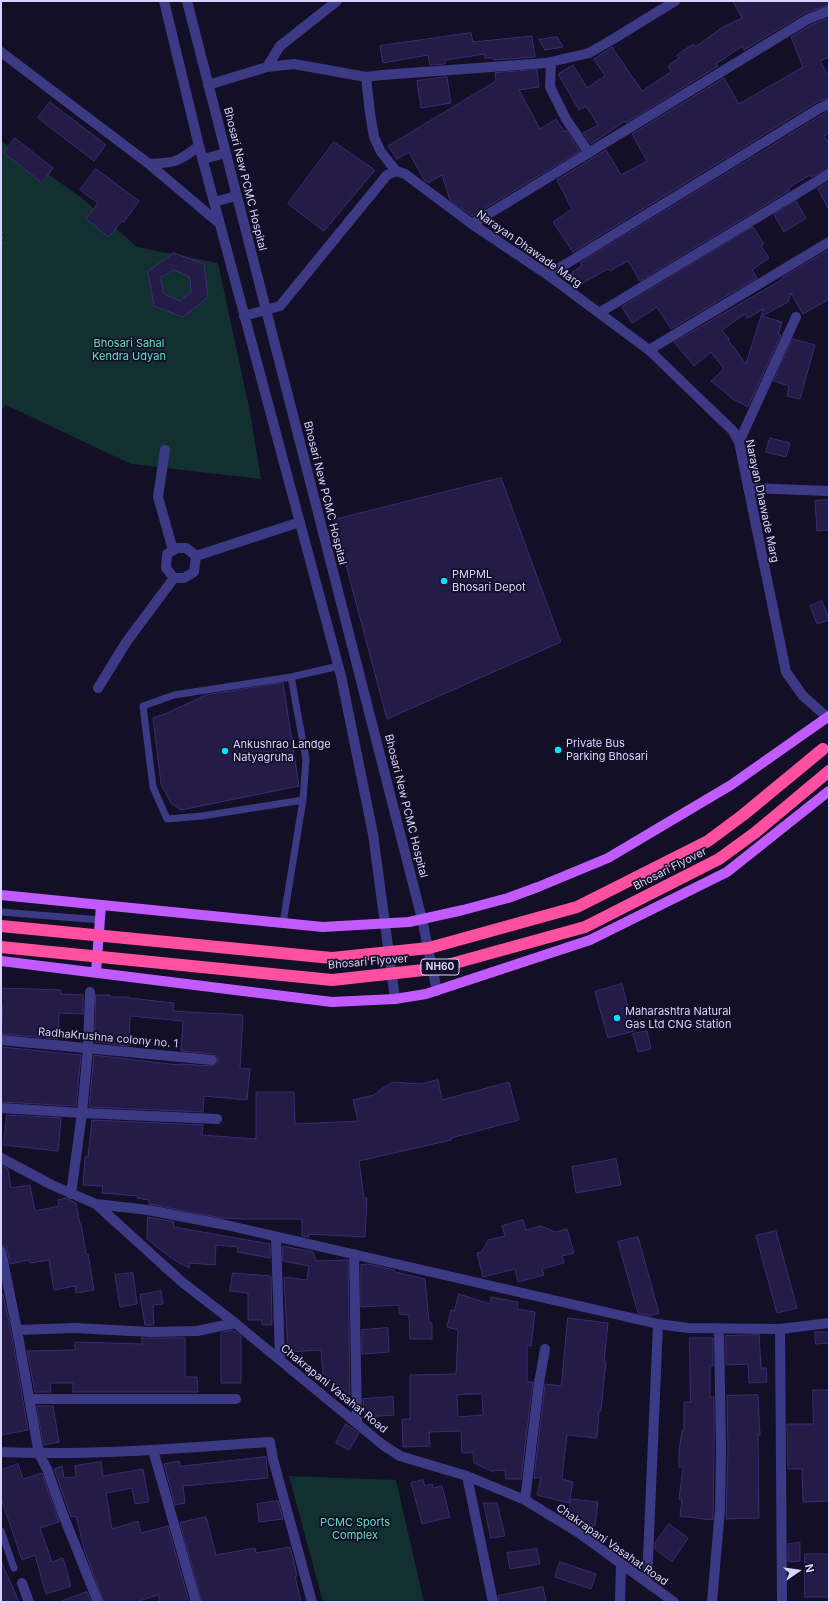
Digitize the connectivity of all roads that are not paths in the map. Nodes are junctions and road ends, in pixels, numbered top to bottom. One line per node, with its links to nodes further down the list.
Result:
1 (164, 1): 12 (street)
2 (187, 1): 10 (street, Bhosari New PCMC Hospital)
3 (337, 1): 8 (street)
4 (675, 1): 7 (street)
5 (829, 11): 14 (street)
6 (1, 52): 16 (street)
7 (551, 62): 9 (street); 14 (street)
8 (267, 67): 9 (street); 10 (street)
9 (366, 77): 17 (street, Narayan Dhawade Marg)
10 (208, 84): 13 (street, Bhosari New PCMC Hospital)
11 (829, 104): 24 (street)
12 (199, 146): 15 (street); 16 (street)
13 (226, 153): 15 (street); 19 (street, Bhosari New PCMC Hospital)
14 (589, 153): 22 (street)
15 (203, 158): 20 (street)
16 (148, 164): 21 (street)
17 (396, 171): 22 (street, Narayan Dhawade Marg); 25 (street)
18 (829, 174): 26 (street)
19 (236, 196): 20 (street); 25 (street, Bhosari New PCMC Hospital)
20 (214, 202): 21 (street)
21 (220, 224): 27 (street)
22 (472, 224): 24 (street, Narayan Dhawade Marg)
23 (829, 242): 29 (street)
24 (548, 275): 26 (street, Narayan Dhawade Marg)
25 (266, 310): 27 (street); 49 (street, Bhosari New PCMC Hospital)
26 (599, 313): 29 (street, Narayan Dhawade Marg)
27 (244, 316): 34 (street)
28 (796, 317): 30 (street)
29 (649, 350): 30 (street, Narayan Dhawade Marg)
30 (739, 442): 32 (street, Narayan Dhawade Marg)
31 (165, 450): 35 (street)
32 (748, 488): 33 (street); 41 (street, Narayan Dhawade Marg)
33 (829, 491)
34 (300, 522): 36 (street); 38 (street)
35 (173, 550): 36 (street); 37 (street)
36 (196, 556): 37 (street)
37 (174, 578): 40 (street)
38 (339, 666): 39 (lane); 52 (street)
39 (291, 677): 45 (lane); 45 (lane)
40 (98, 688)
41 (828, 716): 49 (main road)
42 (823, 749): 53 (highway, Bhosari Flyover / NH60, bridge)
43 (829, 771): 54 (highway, Bhosari Flyover / NH60, bridge)
44 (829, 791): 57 (main road)
45 (303, 800): 51 (lane)
46 (1, 895): 47 (main road)
47 (102, 905): 50 (main road); 51 (main road)
48 (1, 912): 50 (lane)
49 (422, 919): 52 (main road); 57 (street, Bhosari New PCMC Hospital)
50 (100, 920): 56 (main road)
51 (283, 923): 52 (main road)
52 (384, 924): 59 (street)
53 (1, 926)
54 (1, 947)
55 (1, 961): 56 (main road)
56 (96, 972): 59 (main road)
57 (437, 991): 59 (main road)
58 (90, 992): 61 (street)
59 (395, 999)
60 (1, 1040): 61 (street, RadhaKrushna colony no. 1)
61 (88, 1048): 62 (street, RadhaKrushna colony no. 1); 64 (street)
62 (212, 1060)
63 (1, 1108): 64 (street)
64 (82, 1113): 65 (street); 69 (street)
65 (217, 1119)
66 (1, 1158): 67 (street, Chakrapani Vasahat Road)
67 (16, 1165): 68 (street); 69 (street, Chakrapani Vasahat Road)
68 (1, 1166)
69 (71, 1194): 70 (street, Chakrapani Vasahat Road)
70 (96, 1204): 71 (street); 74 (street, Chakrapani Vasahat Road)
71 (276, 1237): 73 (street); 81 (street)
72 (1, 1251): 79 (street)
73 (354, 1254): 76 (street); 84 (street)
74 (235, 1323): 79 (street); 81 (street, Chakrapani Vasahat Road)
75 (829, 1323): 78 (street)
76 (658, 1324): 77 (street); 93 (street)
77 (719, 1329): 78 (street); 102 (street)
78 (780, 1329): 103 (street)
79 (17, 1330): 82 (street)
80 (545, 1349): 89 (street)
81 (280, 1360): 84 (street, Chakrapani Vasahat Road)
82 (29, 1399): 83 (street); 87 (street)
83 (236, 1399)
84 (357, 1424): 88 (street, Chakrapani Vasahat Road)
85 (154, 1450): 87 (street); 97 (street); 98 (street)
86 (1, 1452): 87 (street)
87 (39, 1454): 96 (street)
88 (467, 1476): 89 (street, Chakrapani Vasahat Road); 99 (street)
89 (525, 1500): 91 (street, Chakrapani Vasahat Road)
90 (1, 1531): 92 (lane)
91 (621, 1563): 93 (street, Chakrapani Vasahat Road); 100 (street)
92 (14, 1568)
93 (647, 1582): 101 (street, Chakrapani Vasahat Road)
94 (22, 1584): 95 (street)
95 (29, 1602)
96 (98, 1602)
97 (196, 1602)
98 (312, 1602)
99 (493, 1602)
100 (620, 1602)
101 (674, 1602)
102 (712, 1602)
103 (782, 1602)

